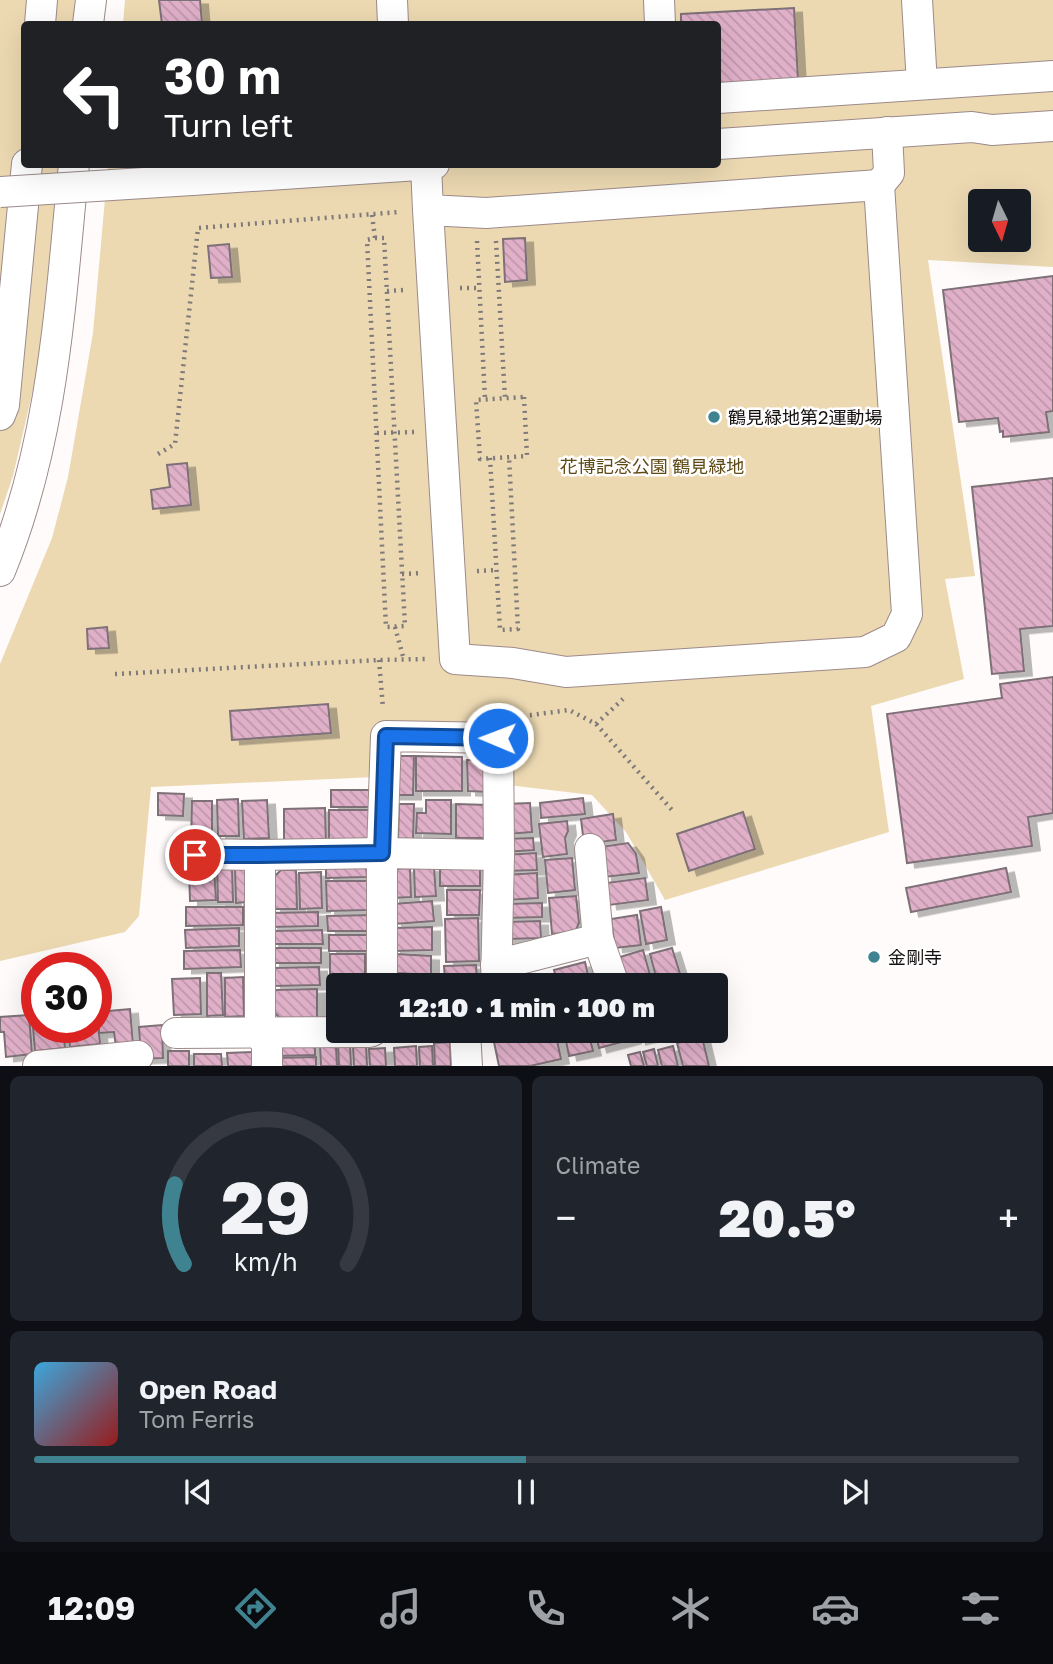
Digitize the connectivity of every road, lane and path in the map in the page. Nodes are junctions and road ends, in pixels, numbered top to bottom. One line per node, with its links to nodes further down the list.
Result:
1 (42, 0): 6 (street)
2 (91, 0): 7 (street)
3 (392, 0): 8 (street)
4 (659, 0): 9 (street)
5 (917, 0): 11 (street)
6 (40, 21)
7 (88, 21)
8 (393, 21)
9 (660, 21)
10 (1053, 76): 11 (street)
11 (922, 84): 12 (street)
12 (721, 98)
13 (1053, 126): 14 (street)
14 (887, 132): 15 (street); 20 (street)
15 (721, 144)
16 (27, 168): 27 (street)
17 (74, 168): 34 (street)
18 (379, 168): 21 (street, bridge)
19 (426, 168): 22 (street)
20 (879, 185): 22 (street); 36 (street)
21 (0, 192)
22 (428, 210): 23 (path); 36 (street)
23 (372, 215): 26 (path); 31 (path)
24 (496, 233): 28 (path)
25 (477, 235): 29 (path)
26 (375, 238): 35 (path); 35 (path)
27 (5, 354): 30 (street)
28 (505, 398): 29 (path); 32 (path)
29 (485, 399): 33 (path)
30 (0, 415)
31 (158, 454)
32 (509, 457): 33 (path); 33 (path)
33 (490, 458)
34 (0, 571)
35 (395, 627): 38 (path)
36 (455, 659): 38 (path)
37 (379, 660): 38 (path); 39 (path); 40 (path)
38 (404, 660)
39 (115, 674)
40 (386, 736): 41 (street); 44 (street)
41 (498, 738): 42 (path); 47 (street)
42 (673, 810)
43 (590, 849): 48 (street)
44 (382, 853): 46 (street); 47 (street); 49 (street)
45 (195, 855): 46 (street)
46 (260, 855): 55 (street)
47 (499, 855): 50 (street)
48 (598, 939): 51 (street); 52 (street)
49 (382, 973)
50 (496, 973)
51 (502, 973)
52 (610, 973)
53 (326, 1032): 55 (street)
54 (176, 1033): 55 (street)
55 (260, 1033): 59 (street)
56 (466, 1043): 60 (street)
57 (138, 1056): 58 (street)
58 (37, 1066)
59 (267, 1066)
60 (467, 1066)

